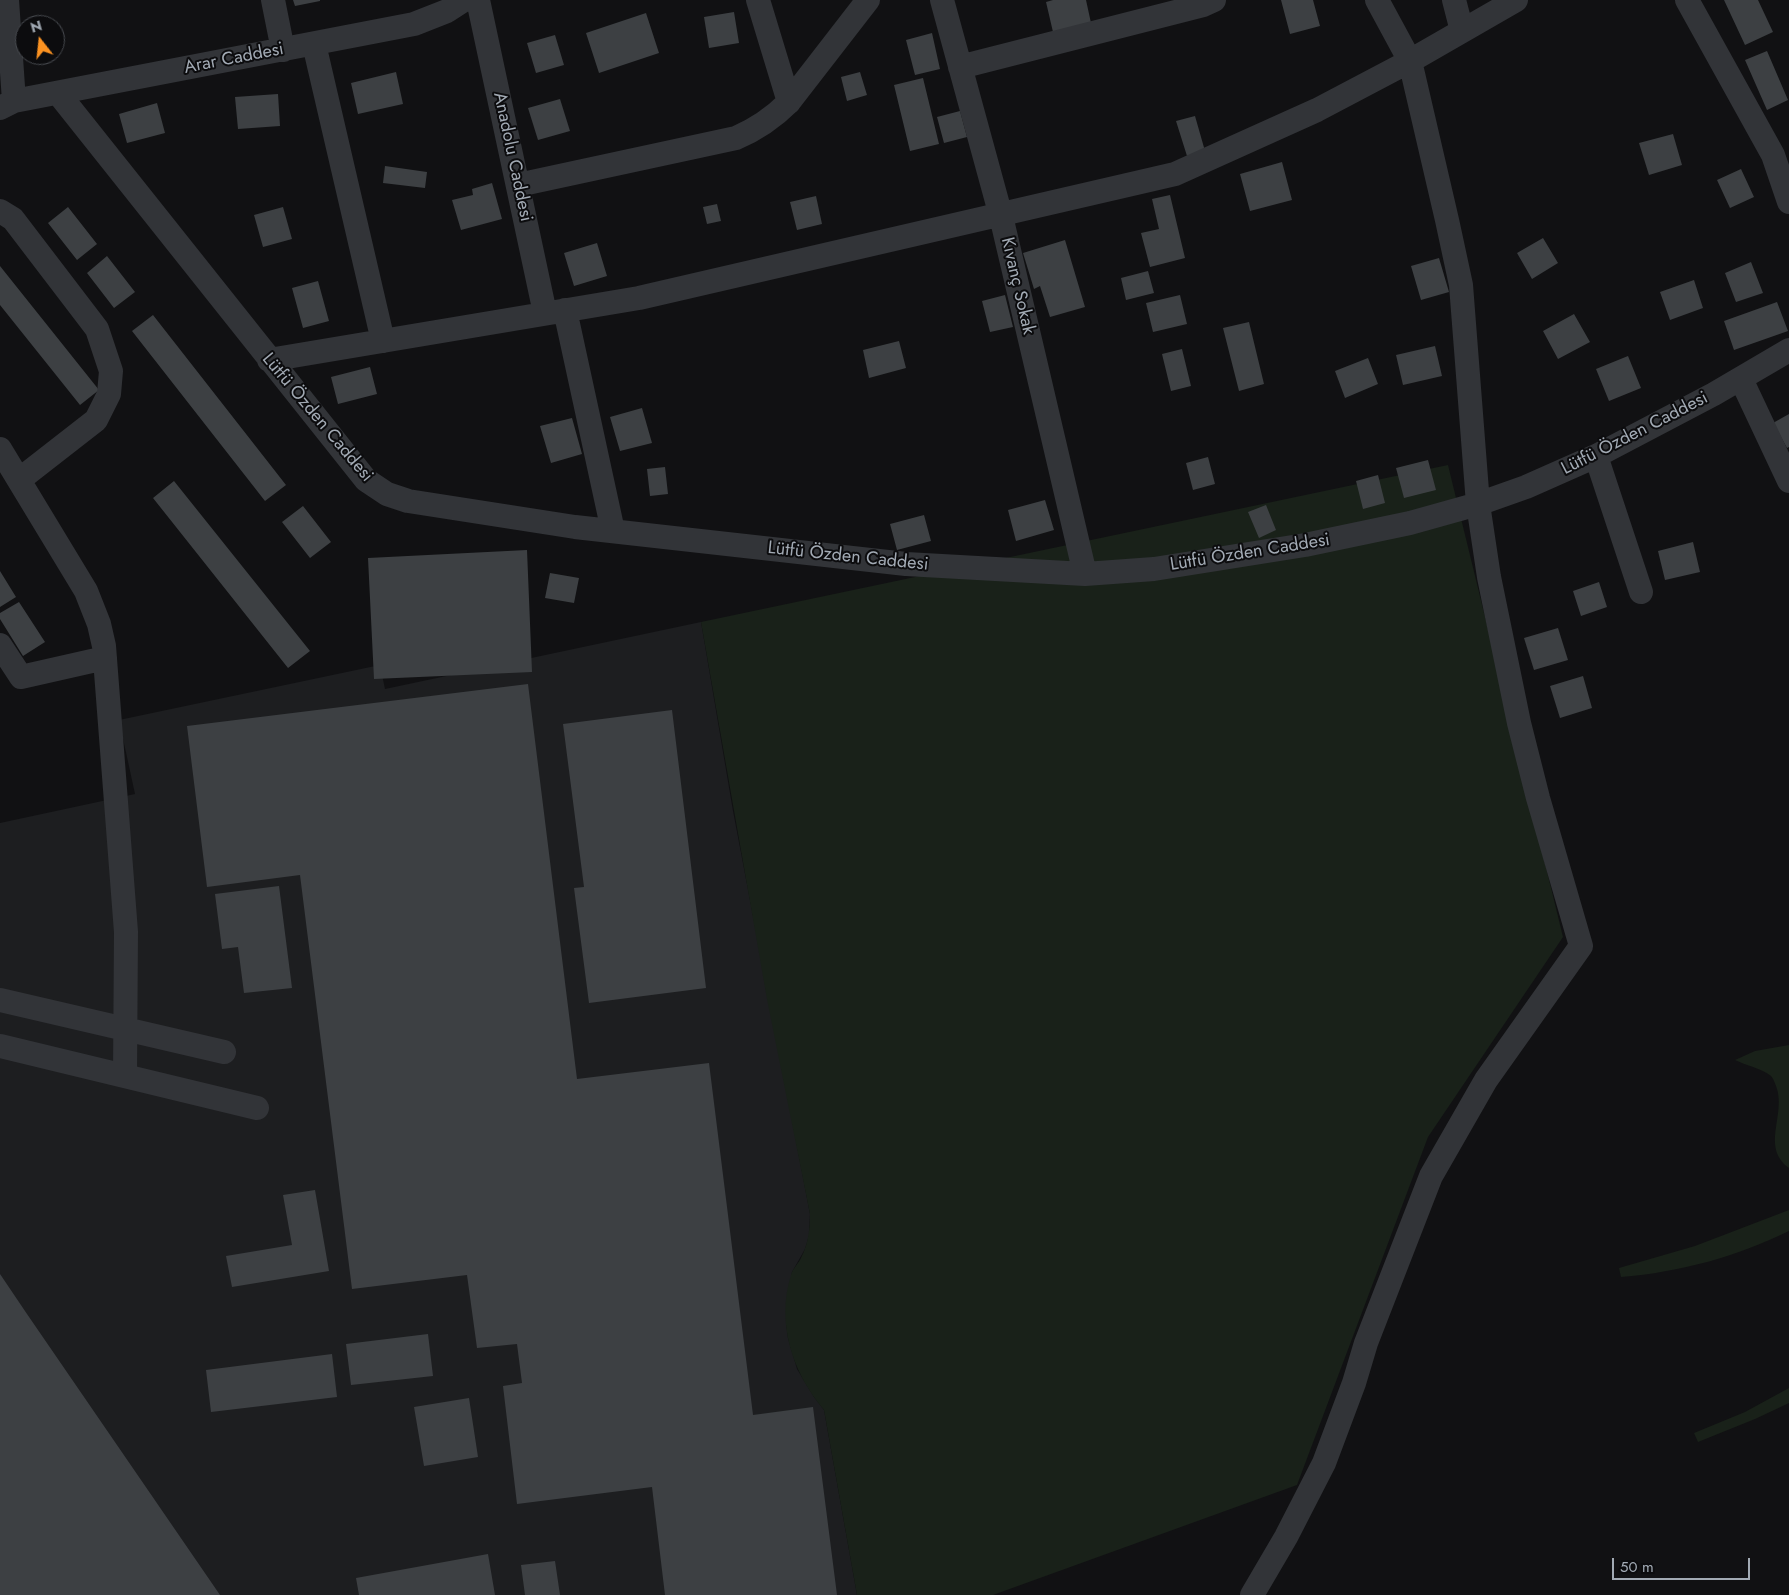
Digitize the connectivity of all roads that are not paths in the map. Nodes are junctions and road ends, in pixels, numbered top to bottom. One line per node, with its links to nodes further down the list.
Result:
1 (7, 0): 20 (street)
2 (274, 0): 15 (street)
3 (464, 0): 14 (street, Arar Caddesi)
4 (478, 0): 22 (street, Anadolu Caddesi)
5 (758, 0): 19 (street)
6 (868, 0): 19 (street)
7 (942, 0): 17 (street, Kıvanç Sokak)
8 (1214, 0): 17 (street)
9 (1377, 0): 16 (street)
10 (1454, 0): 13 (street)
11 (1516, 0): 13 (street)
12 (1687, 0): 21 (street)
13 (1462, 31): 16 (street)
14 (314, 44): 15 (street, Arar Caddesi); 27 (street)
15 (283, 50): 18 (street, Arar Caddesi)
16 (1410, 61): 25 (street); 35 (street)
17 (960, 67): 25 (street, Kıvanç Sokak)
18 (58, 93): 20 (street, Arar Caddesi); 29 (street, Lütfü Özden Caddesi)
19 (789, 102): 22 (street)
20 (7, 105)
21 (1781, 151): 23 (street)
22 (518, 185): 26 (street, Anadolu Caddesi)
23 (1789, 202)
24 (0, 212): 33 (street)
25 (1001, 216): 26 (street); 37 (street, Kıvanç Sokak)
26 (555, 312): 27 (street); 36 (street, Anadolu Caddesi)
27 (383, 341): 29 (street)
28 (1789, 350): 30 (street, Lütfü Özden Caddesi)
29 (269, 360): 36 (street, Lütfü Özden Caddesi)
30 (1740, 379): 32 (street, Lütfü Özden Caddesi); 34 (street)
31 (0, 449): 33 (street)
32 (1596, 456): 35 (street, Lütfü Özden Caddesi); 38 (street)
33 (18, 480): 40 (street)
34 (1789, 481)
35 (1478, 504): 37 (street, Lütfü Özden Caddesi); 47 (street)
36 (614, 531): 37 (street, Lütfü Özden Caddesi)
37 (1085, 574)
38 (1641, 592)
39 (0, 645): 40 (street)
40 (105, 658): 42 (street)
41 (0, 1000): 42 (street)
42 (125, 1029): 44 (street); 45 (street)
43 (0, 1046): 45 (street)
44 (224, 1052)
45 (124, 1076): 46 (street)
46 (256, 1108)
47 (1252, 1595)

